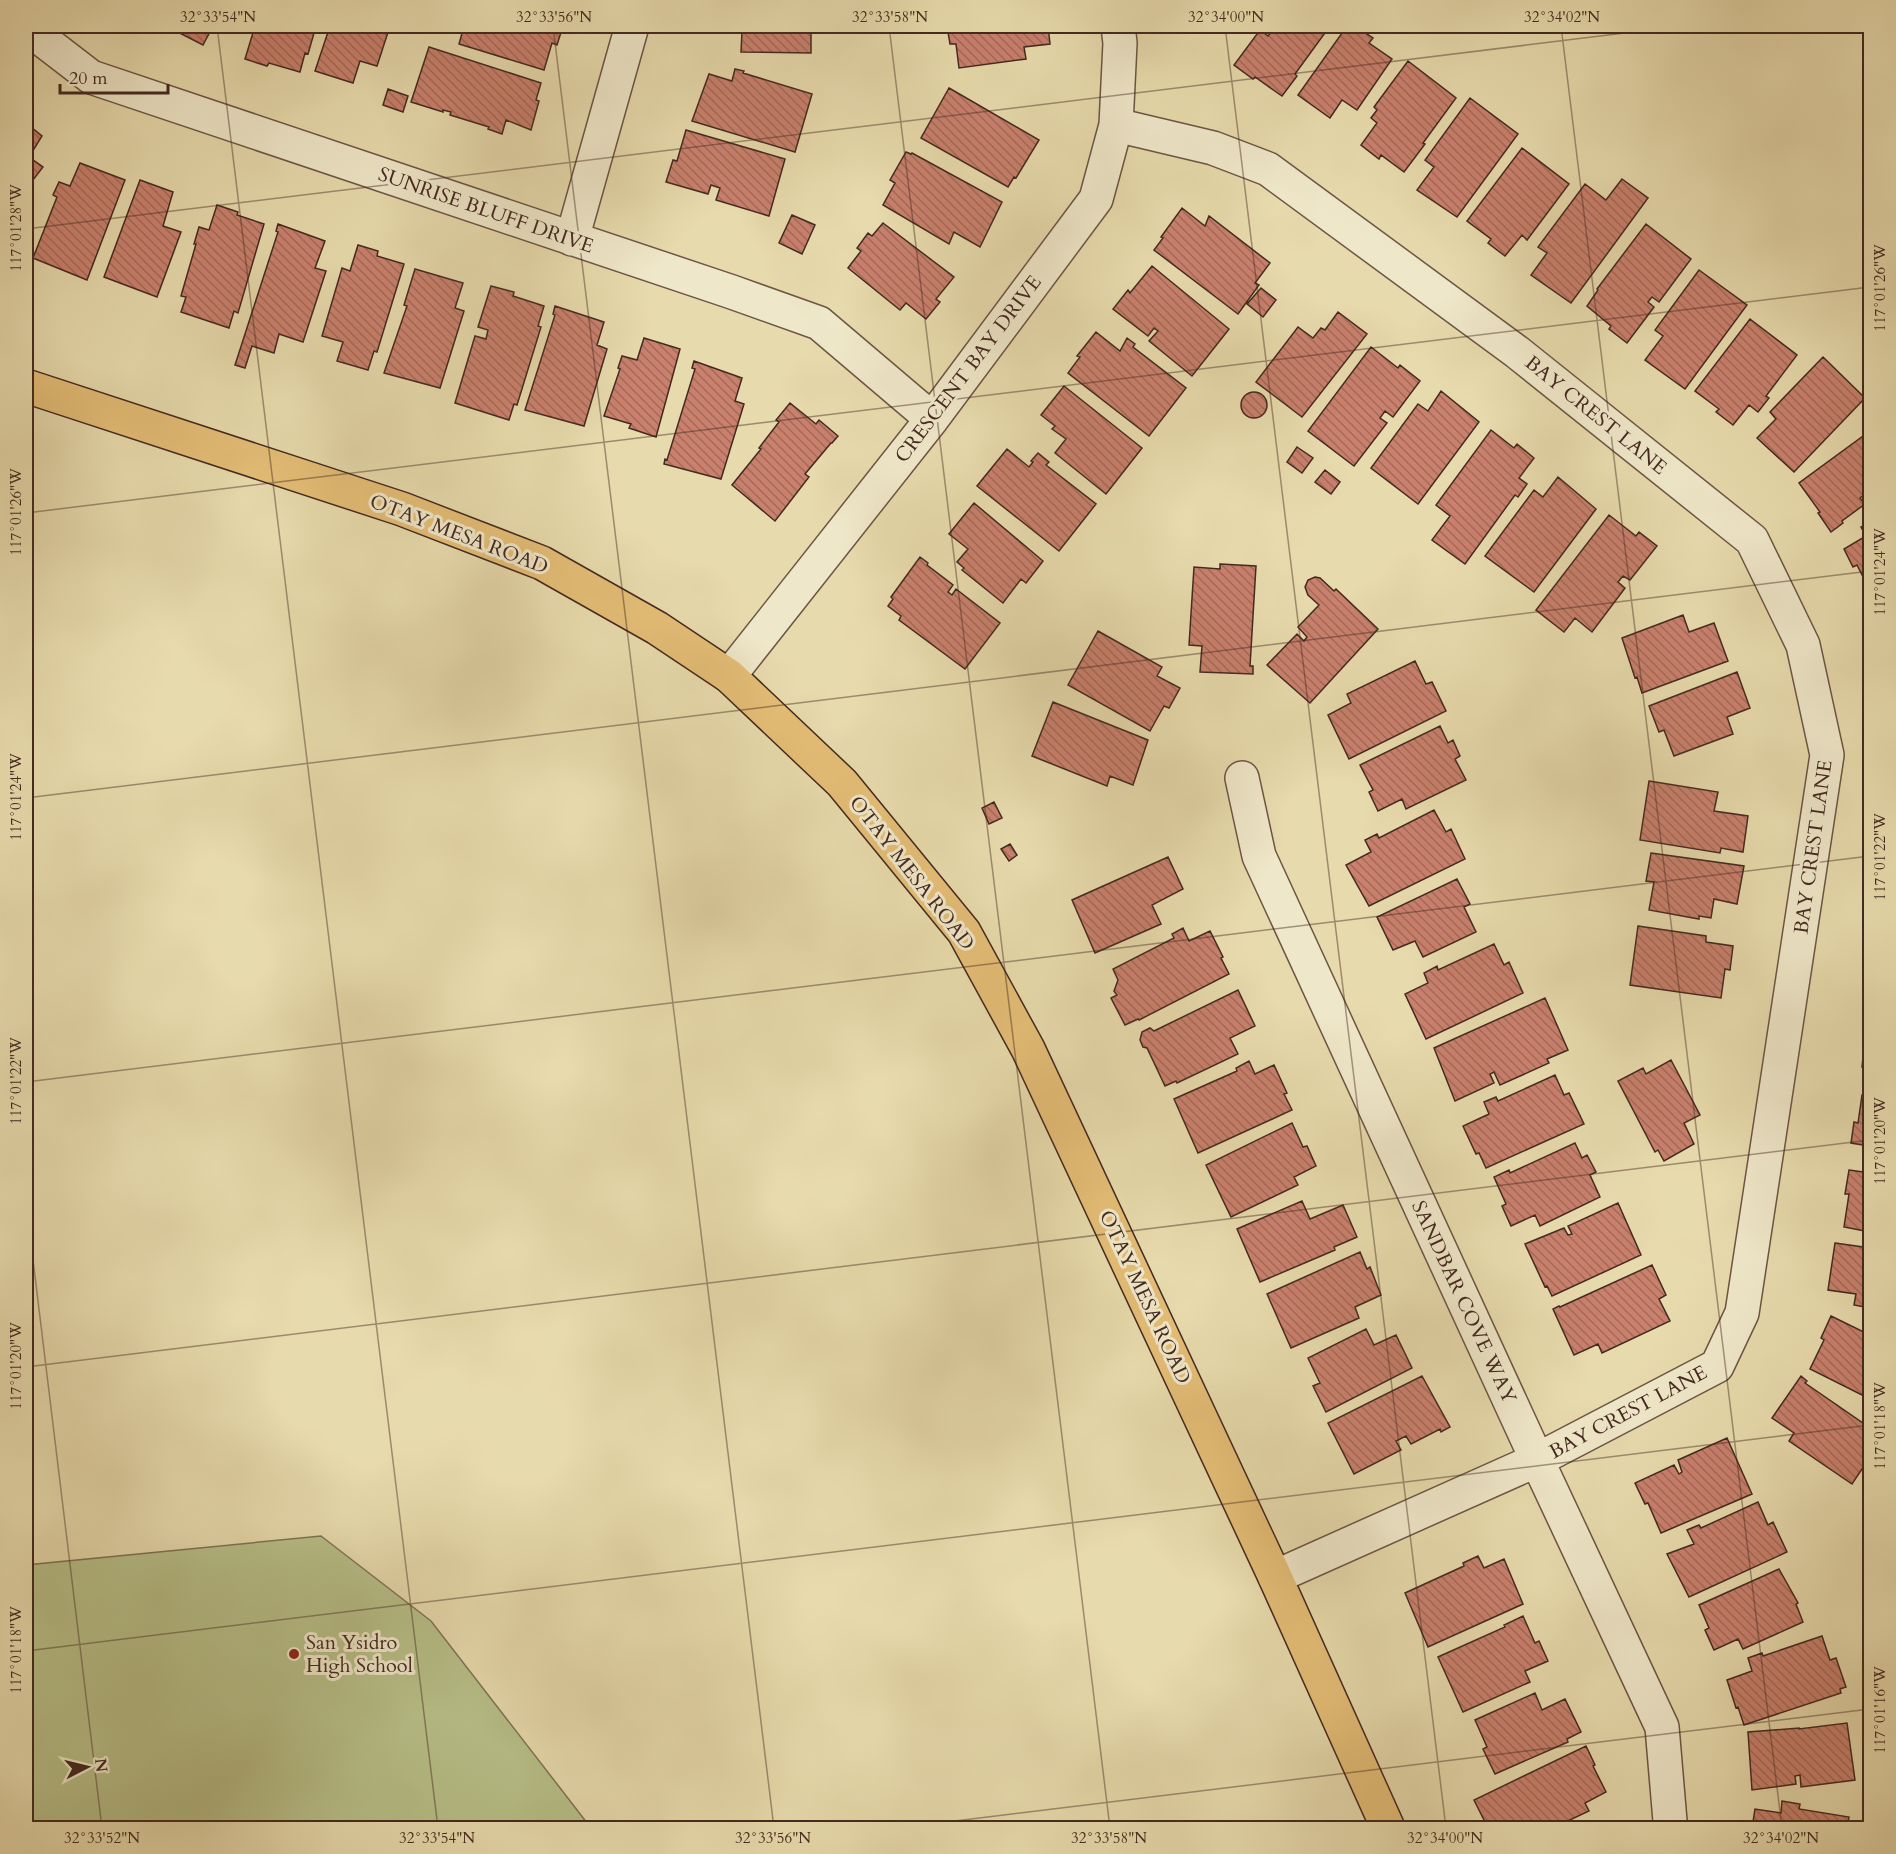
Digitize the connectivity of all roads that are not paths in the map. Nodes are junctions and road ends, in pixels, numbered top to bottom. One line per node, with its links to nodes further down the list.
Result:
1 (632, 26): 5 (street)
2 (1118, 26): 4 (street, CRESCENT BAY DRIVE)
3 (26, 27): 5 (street, SUNRISE BLUFF DRIVE)
4 (1116, 125): 7 (street, CRESCENT BAY DRIVE); 10 (street, BAY CREST LANE)
5 (572, 239): 7 (street, SUNRISE BLUFF DRIVE)
6 (26, 386): 8 (main road, OTAY MESA ROAD)
7 (932, 419): 8 (street, CRESCENT BAY DRIVE)
8 (729, 676): 11 (main road, OTAY MESA ROAD)
9 (1242, 778): 10 (street, SANDBAR COVE WAY)
10 (1537, 1460): 11 (street, BAY CREST LANE); 13 (street, SANDBAR COVE WAY)
11 (1275, 1577): 12 (main road, OTAY MESA ROAD)
12 (1388, 1828)
13 (1668, 1828)

